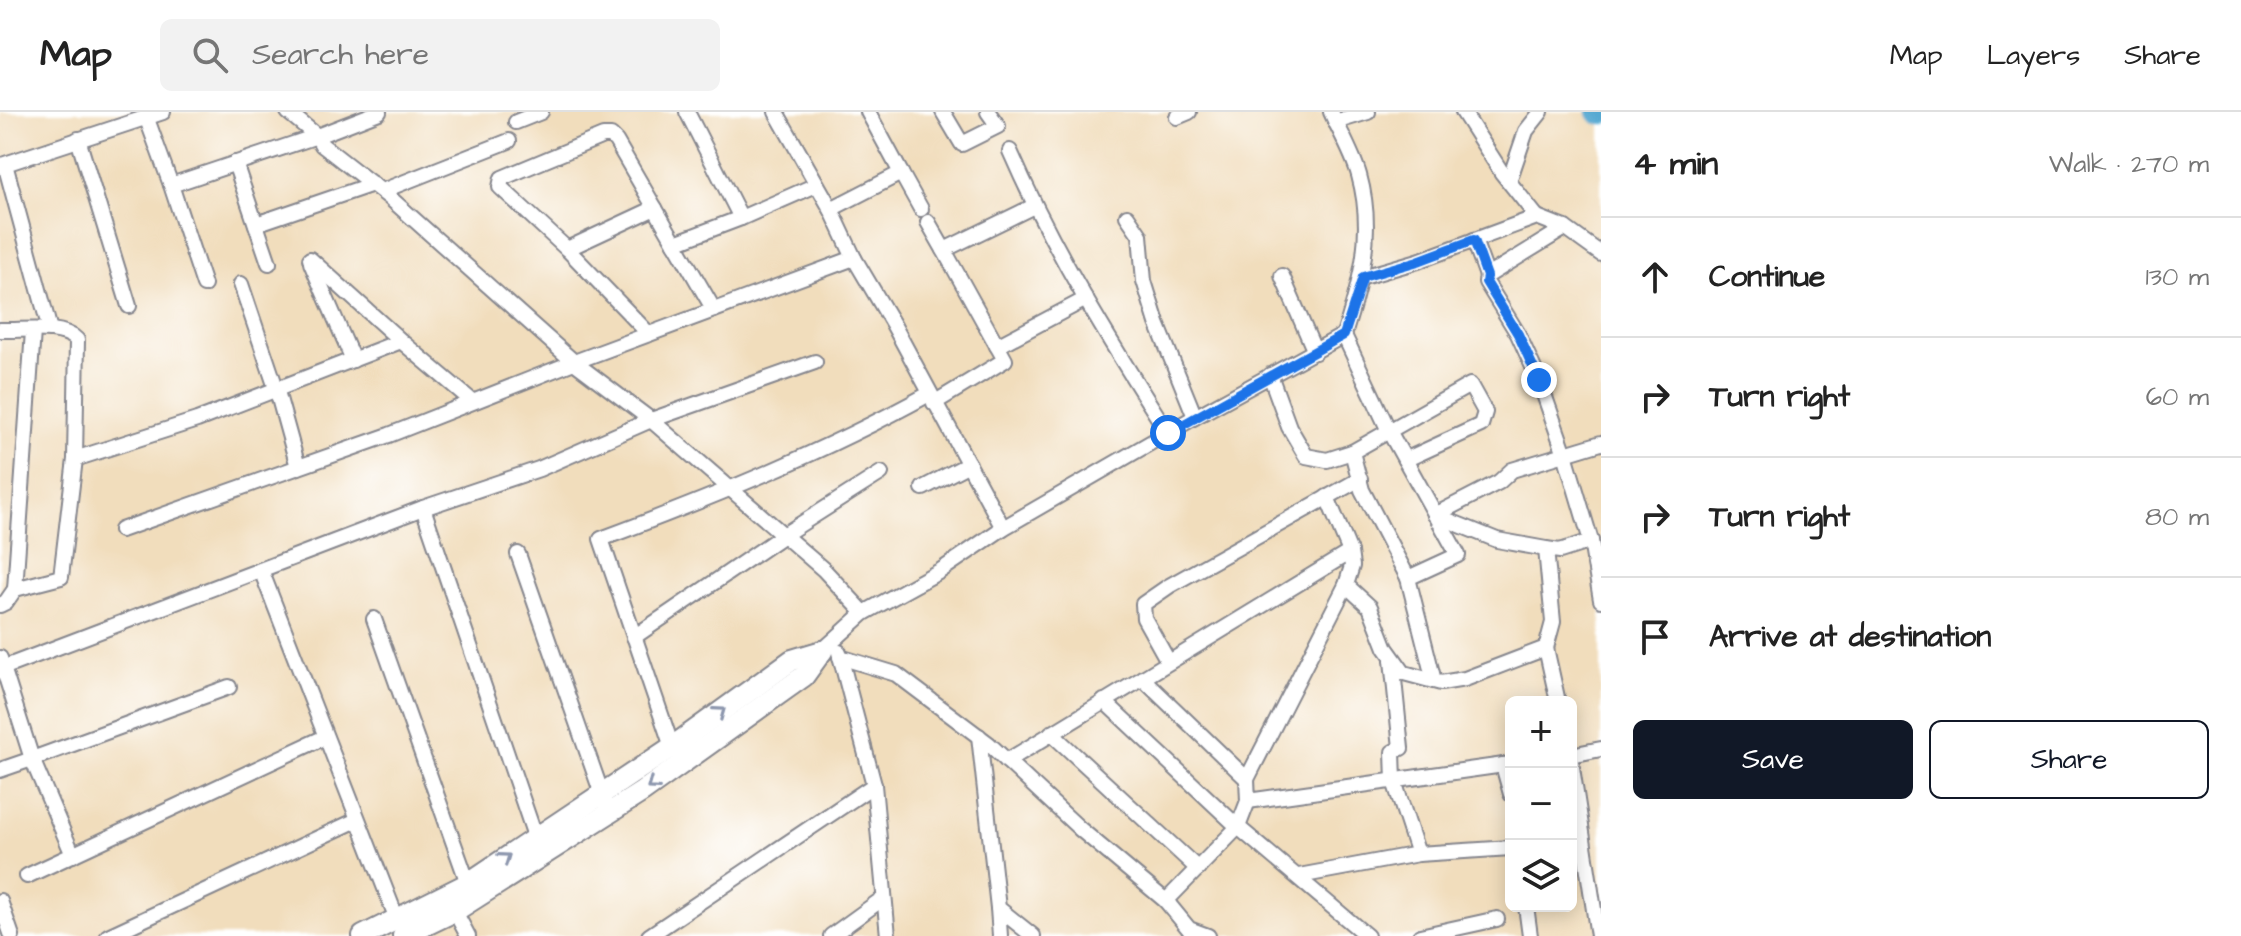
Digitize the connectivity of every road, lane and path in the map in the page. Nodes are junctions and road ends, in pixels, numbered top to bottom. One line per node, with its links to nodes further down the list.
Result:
1 (163, 112): 14 (street)
2 (288, 112): 16 (street)
3 (379, 112): 16 (street)
4 (541, 112): 15 (street)
5 (687, 112): 31 (street)
6 (776, 112): 24 (street)
7 (868, 112): 21 (street)
8 (943, 112): 9 (street)
9 (988, 112)
10 (1368, 112): 13 (street)
11 (1463, 112): 22 (street)
12 (1541, 112): 22 (street)
13 (1333, 117): 43 (street)
14 (147, 119): 17 (street); 23 (street)
15 (516, 122)
16 (317, 136): 20 (street); 25 (street)
17 (78, 139): 47 (street); 50 (street)
18 (509, 141): 25 (street)
19 (1010, 151): 26 (street)
20 (235, 163): 23 (street); 32 (street)
21 (901, 173): 28 (street); 37 (street)
22 (1509, 181): 30 (street)
23 (171, 185): 45 (street)
24 (816, 185): 28 (street); 31 (street)
25 (378, 188): 32 (street); 58 (street)
26 (1034, 206): 37 (street); 46 (street)
27 (655, 208): 35 (street); 36 (street); 36 (street)
28 (831, 209): 39 (street)
29 (1127, 216): 64 (street)
30 (1537, 217): 33 (street); 34 (street)
31 (741, 218): 35 (street)
32 (256, 224): 40 (street)
33 (1565, 228): 38 (street); 42 (street)
34 (1474, 240): 42 (street); 43 (street)
35 (675, 243): 48 (street)
36 (567, 249): 52 (street)
37 (944, 250): 55 (street)
38 (1601, 254)
39 (854, 258): 48 (street); 62 (street)
40 (269, 263)
41 (1282, 276): 56 (street)
42 (1487, 276): 70 (street)
43 (1363, 277): 53 (street)
44 (241, 284): 61 (street)
45 (204, 285)
46 (1086, 299): 55 (street); 67 (street)
47 (129, 306)
48 (714, 310): 52 (street)
49 (0, 330): 51 (street)
50 (50, 330): 51 (street); 71 (street)
51 (33, 331): 93 (street)
52 (649, 334): 58 (street)
53 (1344, 335): 56 (street); 66 (street)
54 (401, 341): 57 (street); 57 (street); 63 (street)
55 (997, 346): 62 (street)
56 (1315, 352): 60 (street)
57 (353, 360): 61 (street)
58 (574, 362): 63 (street); 65 (street)
59 (815, 362): 65 (street)
60 (1270, 375): 64 (street); 69 (street)
61 (277, 391): 71 (street); 74 (street)
62 (932, 398): 73 (street); 78 (street)
63 (472, 401): 74 (street)
64 (1195, 417): 67 (street)
65 (651, 420): 78 (street); 80 (street)
66 (1389, 431): 69 (street); 72 (street); 72 (street)
67 (1168, 433): 82 (street)
68 (1601, 443): 70 (street)
69 (1352, 452): 76 (street)
70 (1565, 454): 81 (street); 85 (street)
71 (75, 459): 93 (street)
72 (1405, 460): 81 (street)
73 (969, 464): 77 (street); 82 (street)
74 (298, 467): 83 (street)
75 (881, 473): 84 (street)
76 (1360, 479): 79 (street); 91 (street)
77 (923, 488)
78 (732, 490): 84 (street); 98 (street)
79 (1327, 497): 87 (street); 102 (street)
80 (423, 508): 90 (street); 127 (street)
81 (1435, 515): 86 (street); 91 (street)
82 (1003, 528): 96 (street)
83 (121, 530)
84 (782, 536): 96 (street); 98 (street)
85 (1591, 541): 86 (street); 89 (street)
86 (1546, 549): 99 (street)
87 (1350, 552): 92 (street); 102 (street)
88 (518, 554): 124 (street)
89 (1597, 561): 94 (street)
90 (261, 570): 103 (street); 111 (street)
91 (1408, 578): 105 (street)
92 (1346, 585): 101 (street); 120 (street)
93 (15, 589): 95 (street)
94 (1601, 600)
95 (0, 605)
96 (864, 613): 100 (street)
97 (374, 619): 134 (street)
98 (634, 637): 113 (street)
99 (1546, 648): 105 (street); 107 (street)
100 (832, 649): 110 (street); 113 (street); 122 (street)
101 (1392, 655): 105 (street); 121 (street)
102 (1168, 661): 104 (street)
103 (1, 665): 115 (street)
104 (1142, 678): 108 (street); 120 (street)
105 (1434, 681)
106 (229, 687): 115 (street)
107 (1557, 696)
108 (1104, 701): 109 (street); 126 (street)
109 (1051, 733): 116 (street); 131 (street)
110 (979, 736): 116 (street); 139 (street)
111 (325, 737): 125 (street); 130 (street)
112 (1601, 749): 114 (street)
113 (678, 754): 124 (street)
114 (1577, 754)
115 (32, 759): 119 (street); 130 (street)
116 (1007, 761): 136 (street)
117 (1505, 765): 121 (street)
118 (1572, 768): 156 (street)
119 (0, 770)
120 (1247, 779): 123 (street)
121 (1394, 781): 123 (street); 129 (street)
122 (874, 785): 147 (street); 149 (street)
123 (1248, 801): 126 (street)
124 (605, 804): 127 (street)
125 (357, 820): 142 (street); 144 (street)
126 (1238, 827): 131 (street); 133 (street)
127 (538, 846): 134 (street)
128 (1505, 848): 129 (street)
129 (1418, 854): 133 (street)
130 (73, 855): 132 (street)
131 (1198, 869): 136 (street)
132 (27, 876)
133 (1299, 876): 153 (street)
134 (471, 891): 138 (street)
135 (0, 901): 143 (street)
136 (1166, 901): 152 (street)
137 (878, 902): 148 (street)
138 (450, 903): 142 (street); 146 (street)
139 (998, 908): 150 (street); 151 (street)
140 (1527, 912): 155 (street)
141 (1497, 919): 154 (street)
142 (401, 931): 145 (street)
143 (12, 936)
144 (108, 936)
145 (363, 936)
146 (468, 936)
147 (649, 936)
148 (831, 936)
149 (888, 936)
150 (1000, 936)
151 (1033, 936)
152 (1208, 936)
153 (1367, 936)
154 (1420, 936)
155 (1530, 936)
156 (1598, 936)

